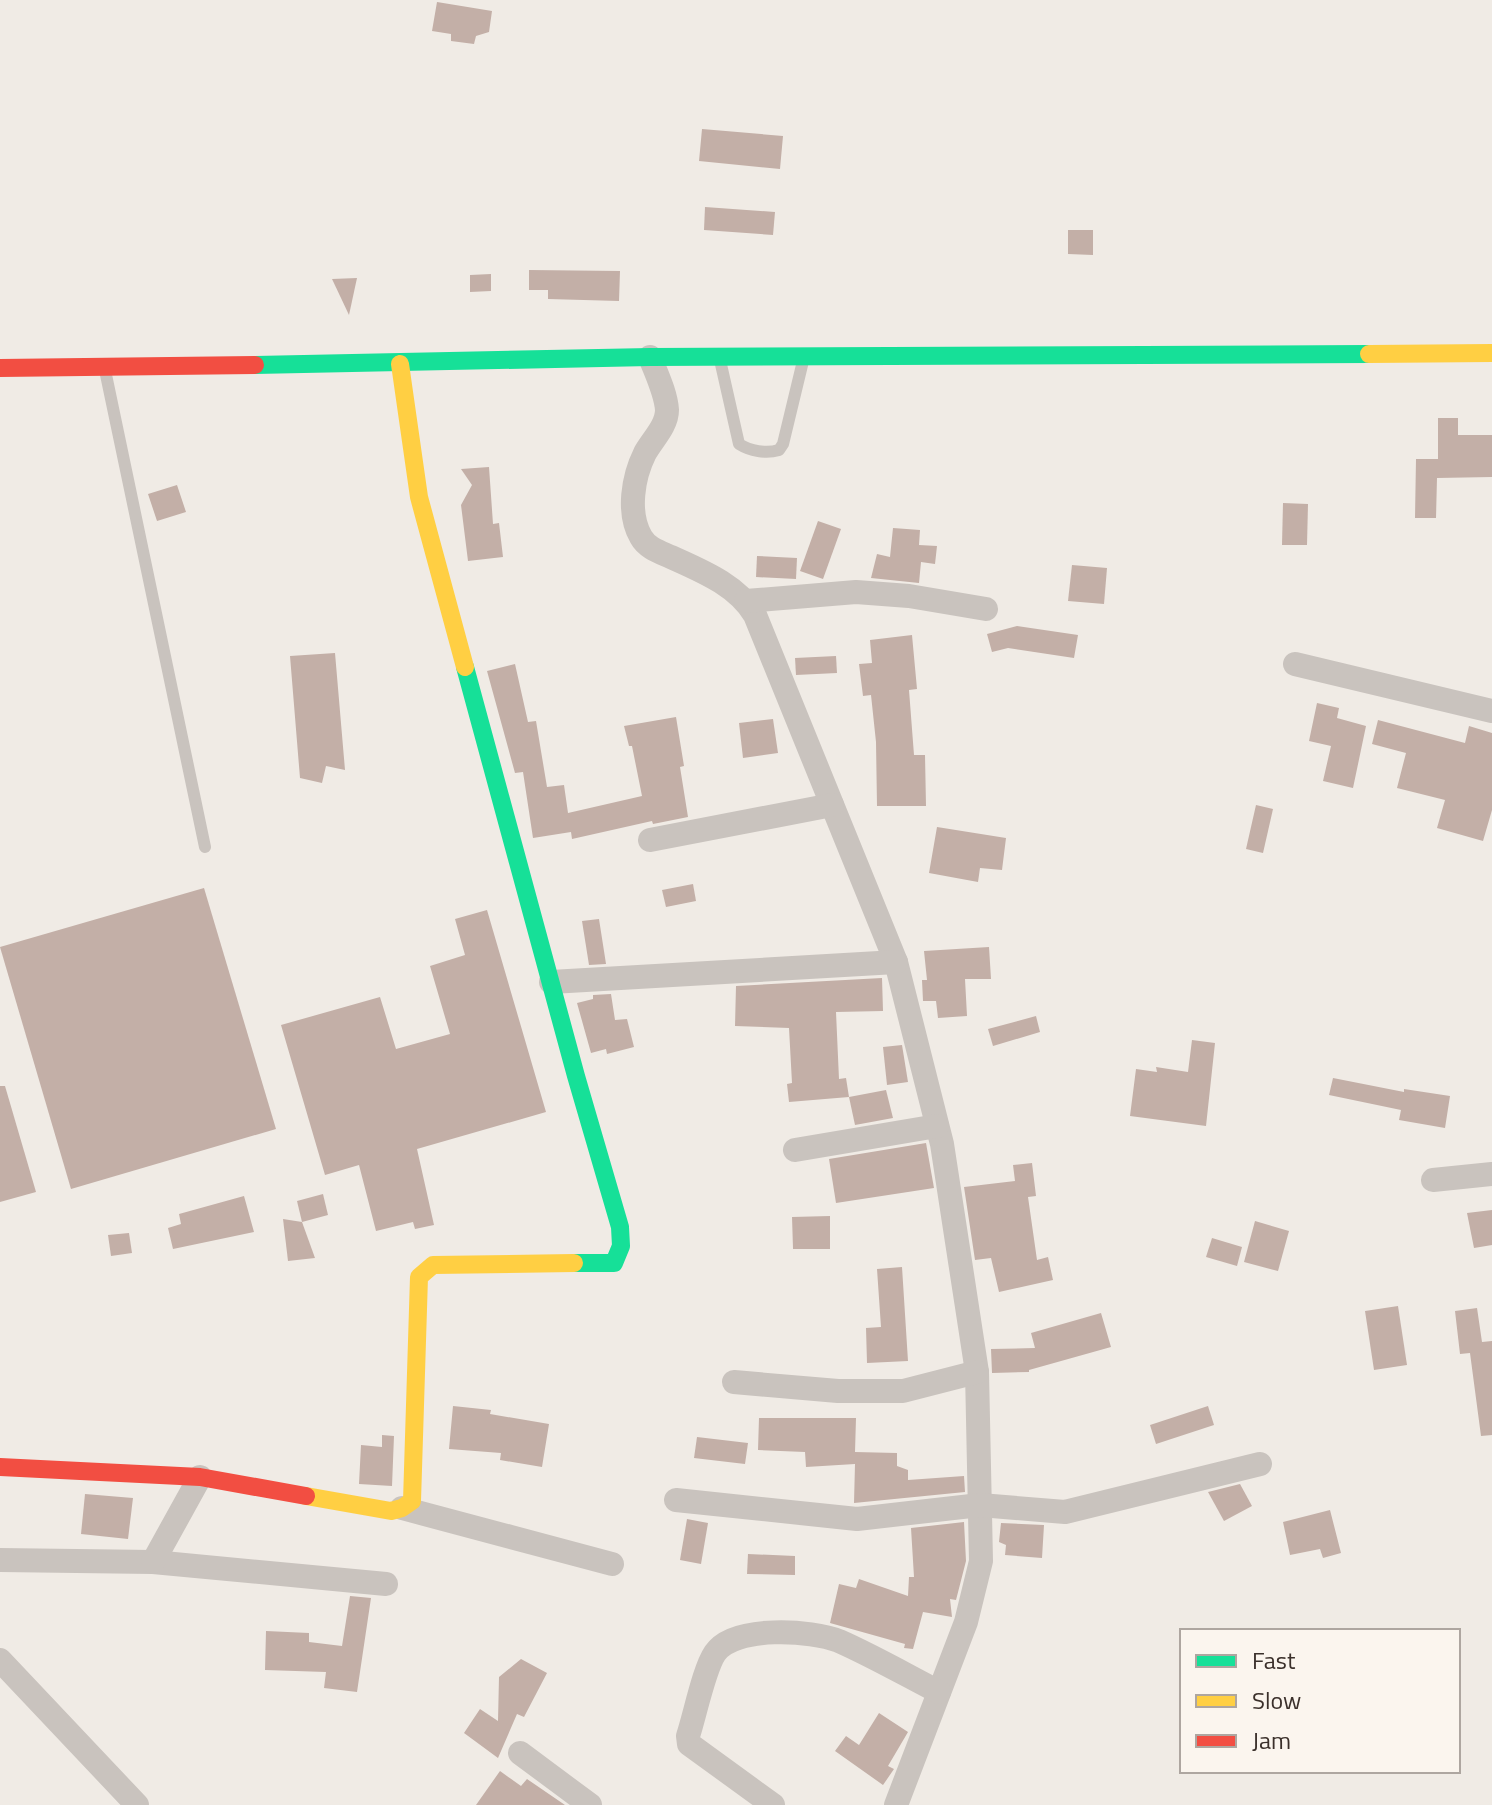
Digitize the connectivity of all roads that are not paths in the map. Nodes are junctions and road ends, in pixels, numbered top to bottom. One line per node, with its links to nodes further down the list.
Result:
1 (1492, 353): 2 (street)
2 (804, 356): 4 (street); 4 (lane)
3 (650, 357): 4 (street); 5 (street); 8 (street)
4 (719, 357)
5 (400, 364): 6 (street); 16 (street)
6 (104, 367): 7 (street); 14 (lane)
7 (0, 368)
8 (746, 601): 9 (street); 12 (street)
9 (986, 609)
10 (1295, 664): 11 (street)
11 (1492, 711)
12 (832, 805): 13 (street); 15 (street)
13 (650, 840)
14 (205, 847)
15 (896, 962): 16 (street); 17 (street)
16 (551, 982): 28 (street)
17 (937, 1126): 18 (street); 21 (street)
18 (795, 1150)
19 (1492, 1174): 20 (street)
20 (1433, 1180)
21 (977, 1372): 22 (street); 27 (street)
22 (734, 1382)
23 (1260, 1464): 27 (street)
24 (0, 1467): 25 (street)
25 (200, 1477): 28 (street); 30 (street)
26 (676, 1500): 27 (street)
27 (980, 1505): 34 (street)
28 (402, 1508): 31 (street)
29 (0, 1560): 30 (street)
30 (153, 1562): 32 (street)
31 (612, 1564)
32 (386, 1584)
33 (0, 1660): 36 (street)
34 (939, 1692): 38 (street); 39 (street)
35 (520, 1753): 37 (street)
36 (137, 1805)
37 (590, 1805)
38 (773, 1805)
39 (896, 1805)

